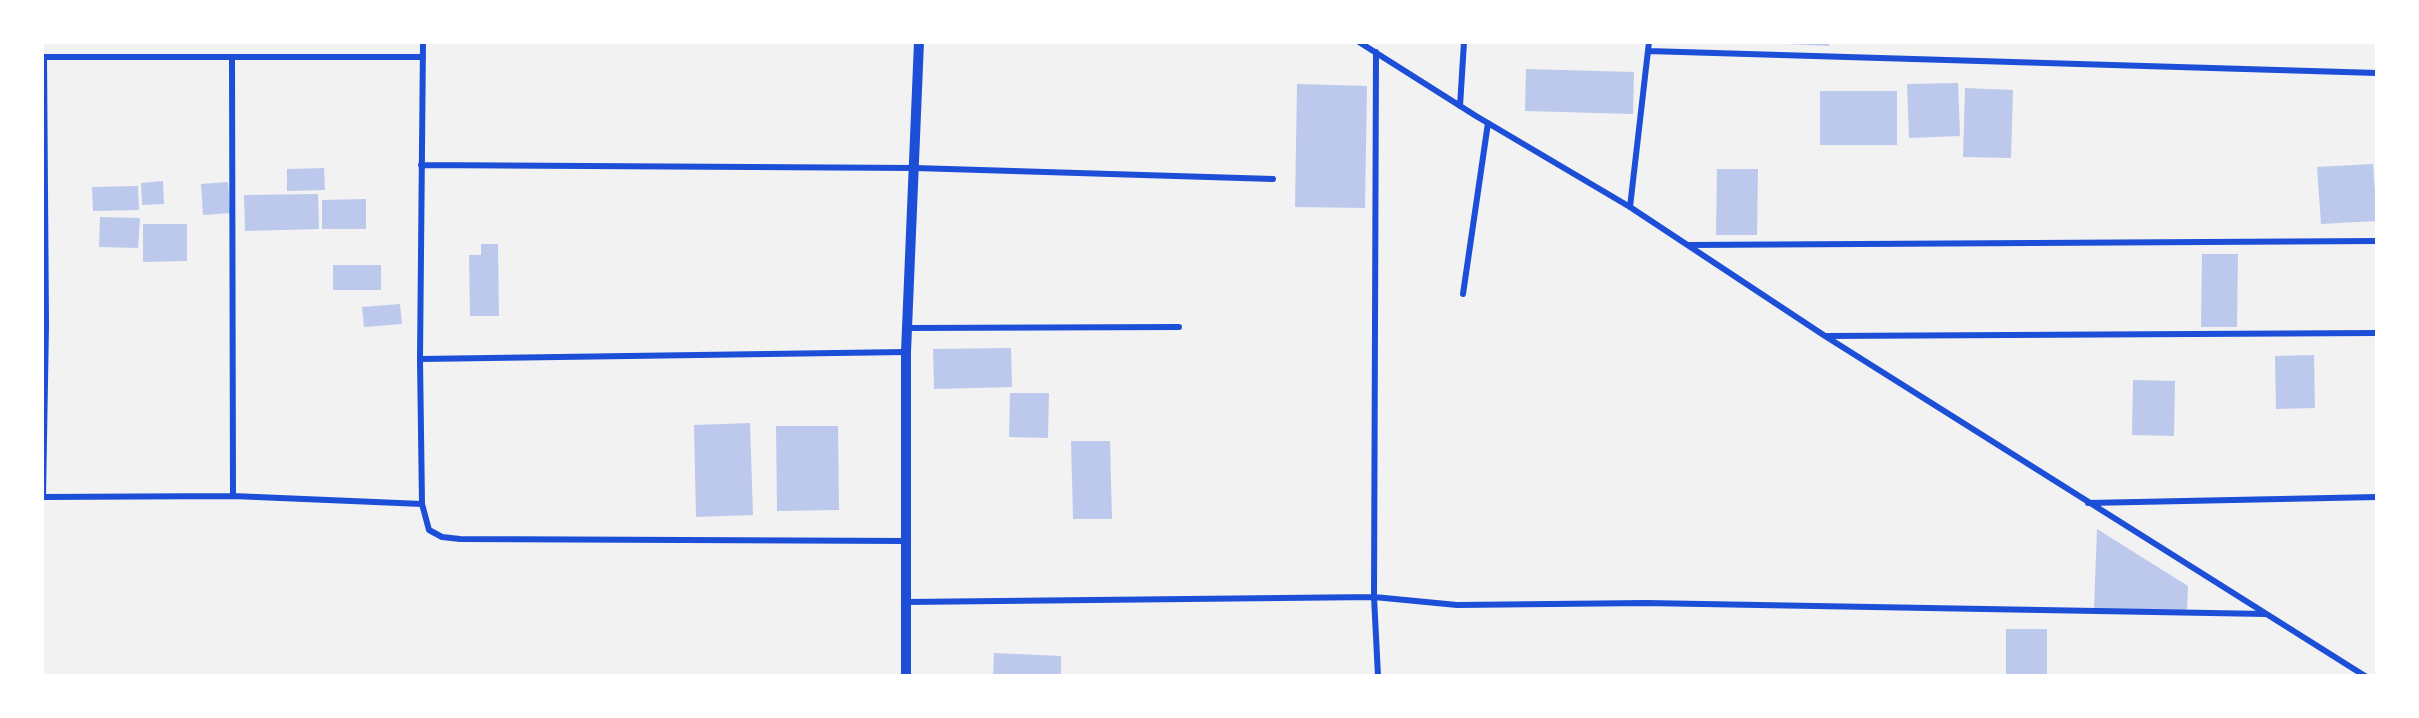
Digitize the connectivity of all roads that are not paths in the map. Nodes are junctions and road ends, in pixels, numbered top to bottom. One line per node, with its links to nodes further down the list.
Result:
1 (423, 42): 9 (street)
2 (919, 42): 15 (street)
3 (1359, 42): 7 (street)
4 (1464, 42): 12 (street)
5 (1649, 42): 6 (street)
6 (1648, 51): 11 (street); 18 (street)
7 (1376, 52): 12 (street); 35 (street)
8 (43, 57): 10 (street); 16 (street)
9 (423, 57): 10 (street); 14 (street)
10 (232, 58): 29 (street)
11 (2377, 73)
12 (1461, 106): 13 (street)
13 (1488, 123): 18 (street); 21 (street)
14 (422, 165): 15 (street); 28 (street)
15 (915, 168): 17 (street); 24 (street)
16 (43, 170): 22 (street)
17 (1272, 179)
18 (1630, 207): 20 (street)
19 (2377, 241): 20 (street)
20 (1687, 245): 26 (street)
21 (1463, 294)
22 (44, 326): 30 (street)
23 (1179, 327): 24 (street)
24 (908, 328): 27 (street)
25 (2377, 333): 26 (street)
26 (1825, 336): 32 (street)
27 (906, 352): 28 (street); 34 (street)
28 (420, 358): 33 (street)
29 (234, 496): 30 (street); 33 (street)
30 (42, 497)
31 (2377, 497): 32 (street)
32 (2088, 503): 37 (street)
33 (422, 504): 34 (street)
34 (906, 541): 36 (street)
35 (1374, 597): 36 (street); 37 (street); 39 (street)
36 (906, 602): 38 (street)
37 (2266, 614): 40 (street)
38 (906, 676)
39 (1378, 676)
40 (2365, 676)

